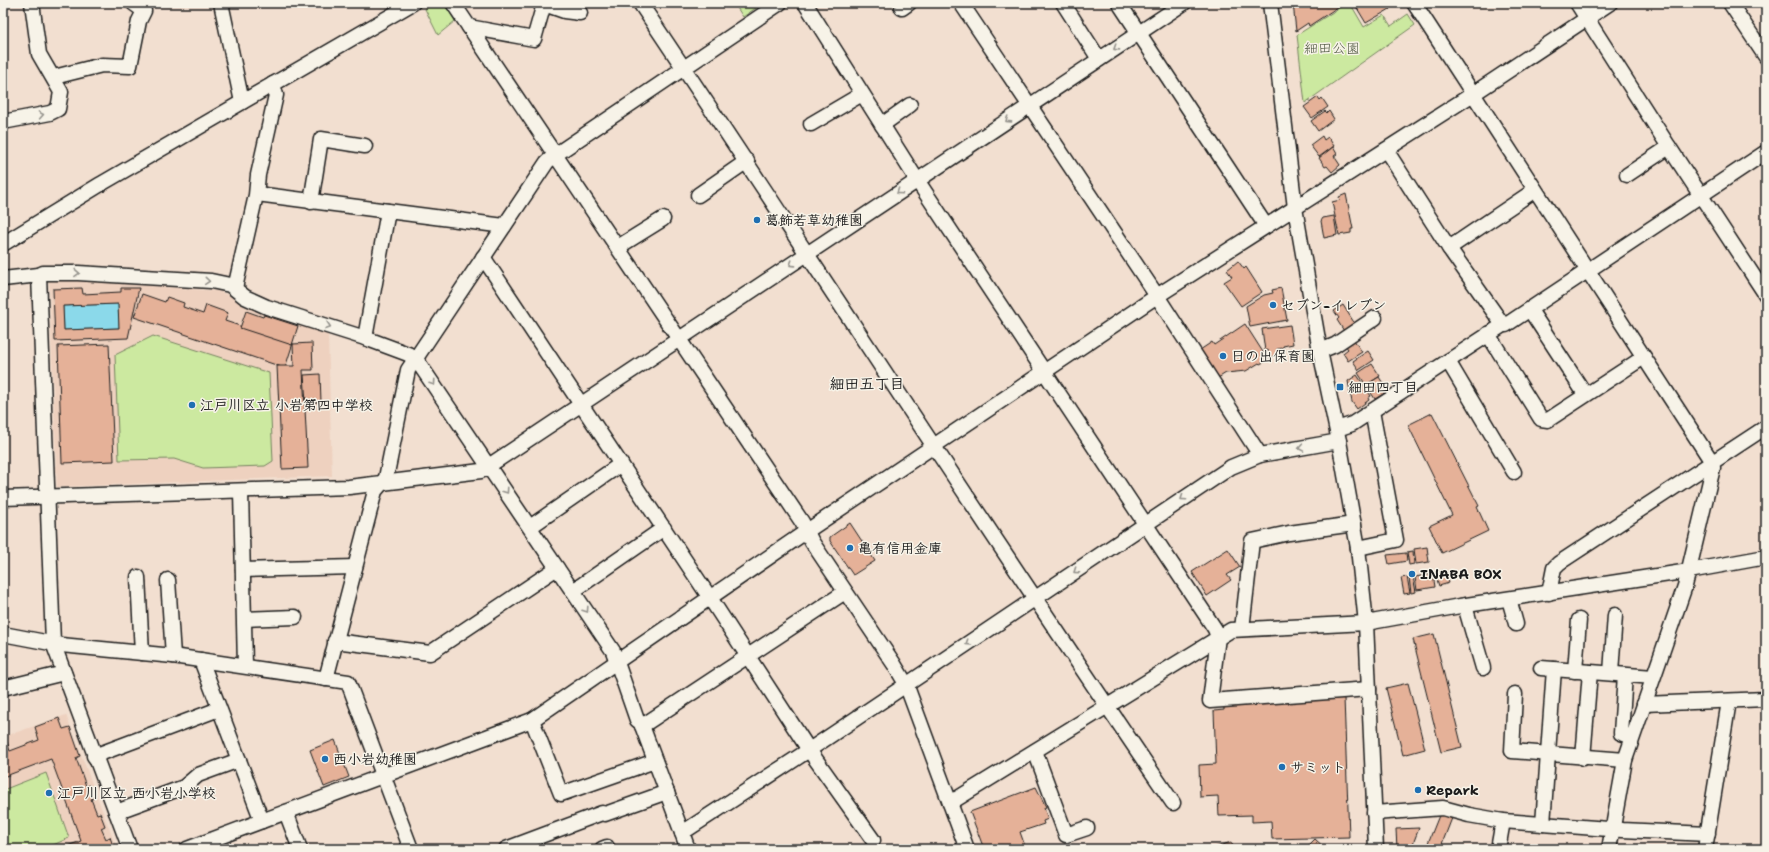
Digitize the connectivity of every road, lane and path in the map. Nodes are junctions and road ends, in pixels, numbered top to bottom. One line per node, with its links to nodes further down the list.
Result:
1 (32, 3): 25 (street)
2 (133, 3): 25 (street)
3 (221, 3): 29 (street)
4 (413, 3): 26 (street)
5 (453, 3): 20 (street)
6 (640, 3): 24 (street)
7 (780, 3): 24 (street)
8 (805, 3): 27 (street)
9 (960, 3): 31 (street)
10 (1063, 3): 23 (street)
11 (1119, 3): 21 (street)
12 (1184, 3): 21 (street)
13 (1270, 3): 48 (street)
14 (1414, 3): 28 (street)
15 (1577, 3): 19 (street)
16 (1610, 3): 19 (street)
17 (1730, 3): 22 (street)
18 (580, 13): 20 (street)
19 (1587, 18): 28 (street); 36 (street)
20 (469, 27): 39 (street)
21 (1139, 34): 23 (street, one-way to 23); 52 (street)
22 (1766, 58)
23 (1099, 59): 31 (street)
24 (684, 68): 39 (street); 40 (street)
25 (54, 78): 32 (street, one-way to 25)
26 (273, 84): 29 (street); 44 (street)
27 (862, 94): 33 (street); 34 (street)
28 (1473, 94): 37 (street); 43 (street)
29 (242, 102): 53 (street)
30 (910, 106): 34 (street)
31 (1028, 106): 42 (street, one-way to 42); 63 (street)
32 (3, 122)
33 (811, 124)
34 (882, 125): 42 (street)
35 (365, 146): 47 (street)
36 (1669, 147): 41 (street); 46 (street)
37 (1386, 150): 48 (street); 55 (street)
38 (1766, 152): 46 (street)
39 (555, 155): 51 (street); 54 (street)
40 (746, 161): 45 (street); 56 (street)
41 (1627, 175)
42 (917, 180): 56 (street, one-way to 56); 74 (street)
43 (1535, 190): 55 (street); 58 (street)
44 (257, 194): 47 (street); 61 (street)
45 (698, 195)
46 (1700, 195): 58 (street); 62 (street)
47 (310, 202): 49 (street)
48 (1295, 208): 52 (street); 70 (street)
49 (388, 211): 51 (street); 68 (street)
50 (663, 219): 54 (street)
51 (504, 226): 57 (street)
52 (1266, 226): 63 (street)
53 (3, 244)
54 (618, 247): 69 (street)
55 (1449, 248): 66 (street)
56 (808, 253): 69 (street, one-way to 69); 80 (street)
57 (483, 258): 72 (street); 76 (street)
58 (1588, 270): 64 (street); 71 (street)
59 (39, 275): 60 (street); 61 (street, one-way to 61); 88 (street)
60 (3, 279)
61 (234, 288): 68 (street, one-way to 68)
62 (1766, 294)
63 (1157, 296): 74 (street); 81 (street)
64 (1530, 310): 66 (street); 75 (street)
65 (1376, 318): 70 (street)
66 (1503, 325): 67 (street)
67 (1488, 334): 73 (street); 75 (street)
68 (365, 338): 72 (street)
69 (679, 339): 76 (street); 94 (street)
70 (1320, 351): 79 (street)
71 (1644, 357): 75 (street); 82 (street)
72 (416, 359): 84 (street, one-way to 84); 86 (street)
73 (1448, 361): 77 (street); 85 (street)
74 (1046, 372): 80 (street); 90 (street)
75 (1585, 394)
76 (581, 405): 83 (street); 84 (street)
77 (1372, 411): 79 (street); 95 (street)
78 (1766, 427): 82 (street)
79 (1338, 435): 81 (street, one-way to 81); 91 (street)
80 (932, 447): 94 (street); 107 (street)
81 (1260, 455): 90 (street, one-way to 90)
82 (1712, 462): 100 (street); 105 (street)
83 (621, 464): 92 (street); 93 (street)
84 (489, 466): 86 (street); 92 (street, one-way to 92)
85 (1514, 472)
86 (384, 481): 87 (street); 97 (street)
87 (241, 491): 88 (street); 99 (street)
88 (47, 497): 89 (street); 120 (street)
89 (3, 498)
90 (1146, 523): 107 (street, one-way to 107); 118 (street)
91 (1354, 524): 95 (street); 116 (street)
92 (530, 527): 98 (street)
93 (664, 528): 103 (street); 106 (street)
94 (807, 531): 104 (street); 106 (street)
95 (1358, 548): 114 (street)
96 (1766, 557): 100 (street)
97 (355, 566): 99 (street); 119 (street)
98 (557, 568): 103 (street); 119 (street)
99 (243, 570): 112 (street)
100 (1689, 571): 105 (street); 132 (street)
101 (138, 577): 121 (street)
102 (168, 580): 123 (street)
103 (573, 591): 125 (street, one-way to 125)
104 (845, 592): 122 (street); 134 (street)
105 (1549, 593): 108 (street)
106 (710, 598): 122 (street); 125 (street)
107 (1035, 599): 134 (street, one-way to 134); 141 (street)
108 (1510, 599): 109 (street); 115 (street)
109 (1465, 606): 114 (street); 127 (street)
110 (1615, 615): 131 (street)
111 (295, 618): 112 (street)
112 (245, 619): 126 (street)
113 (1579, 620): 128 (street)
114 (1366, 623): 116 (street); 136 (street)
115 (1516, 624)
116 (1242, 629): 118 (street)
117 (3, 634): 120 (street)
118 (1218, 637): 136 (street); 141 (street)
119 (335, 641): 133 (street)
120 (53, 643): 121 (street); 130 (street)
121 (142, 653): 123 (street)
122 (748, 655): 144 (street); 146 (street)
123 (173, 656): 124 (street)
124 (201, 660): 126 (street); 142 (street)
125 (617, 661): 143 (street); 144 (street)
126 (245, 666): 133 (street)
127 (1483, 668)
128 (1575, 671): 129 (street); 148 (street)
129 (1590, 672): 131 (street); 150 (street)
130 (64, 674): 135 (street); 149 (street)
131 (1618, 674): 132 (street); 145 (street)
132 (1653, 677): 140 (street)
133 (326, 679): 154 (street)
134 (906, 684): 146 (street); 156 (street)
135 (3, 688)
136 (1369, 689): 160 (street)
137 (1515, 694): 148 (street)
138 (1766, 699): 139 (street)
139 (1729, 701): 140 (street); 167 (street)
140 (1644, 704): 145 (street)
141 (1107, 706): 147 (street); 157 (street)
142 (219, 709): 149 (street); 151 (street)
143 (532, 720): 153 (street); 154 (street)
144 (642, 726): 153 (street)
145 (1632, 737): 152 (street)
146 (809, 750): 166 (street); 168 (street)
147 (1035, 751): 156 (street); 164 (street)
148 (1548, 755): 150 (street); 163 (street)
149 (94, 756): 158 (street)
150 (1584, 758): 152 (street)
151 (239, 760): 158 (street); 161 (street)
152 (1625, 760): 165 (street)
153 (655, 761): 155 (street)
154 (383, 777): 159 (street); 172 (street)
155 (667, 792): 166 (street); 173 (street)
156 (950, 803): 177 (street)
157 (1173, 803)
158 (116, 812): 169 (street)
159 (286, 812): 161 (street); 171 (street)
160 (1374, 813): 162 (street); 178 (street)
161 (262, 821): 170 (street)
162 (1502, 823): 163 (street); 179 (street)
163 (1543, 824): 165 (street)
164 (1087, 828)
165 (1612, 829): 167 (street); 180 (street)
166 (682, 833): 176 (street)
167 (1708, 834): 181 (street)
168 (873, 840)
169 (130, 849)
170 (187, 849)
171 (300, 849)
172 (411, 849)
173 (506, 849)
174 (602, 849): 175 (street)
175 (608, 849)
176 (688, 849)
177 (967, 849)
178 (1376, 849)
179 (1498, 849)
180 (1609, 849)
181 (1706, 849)

